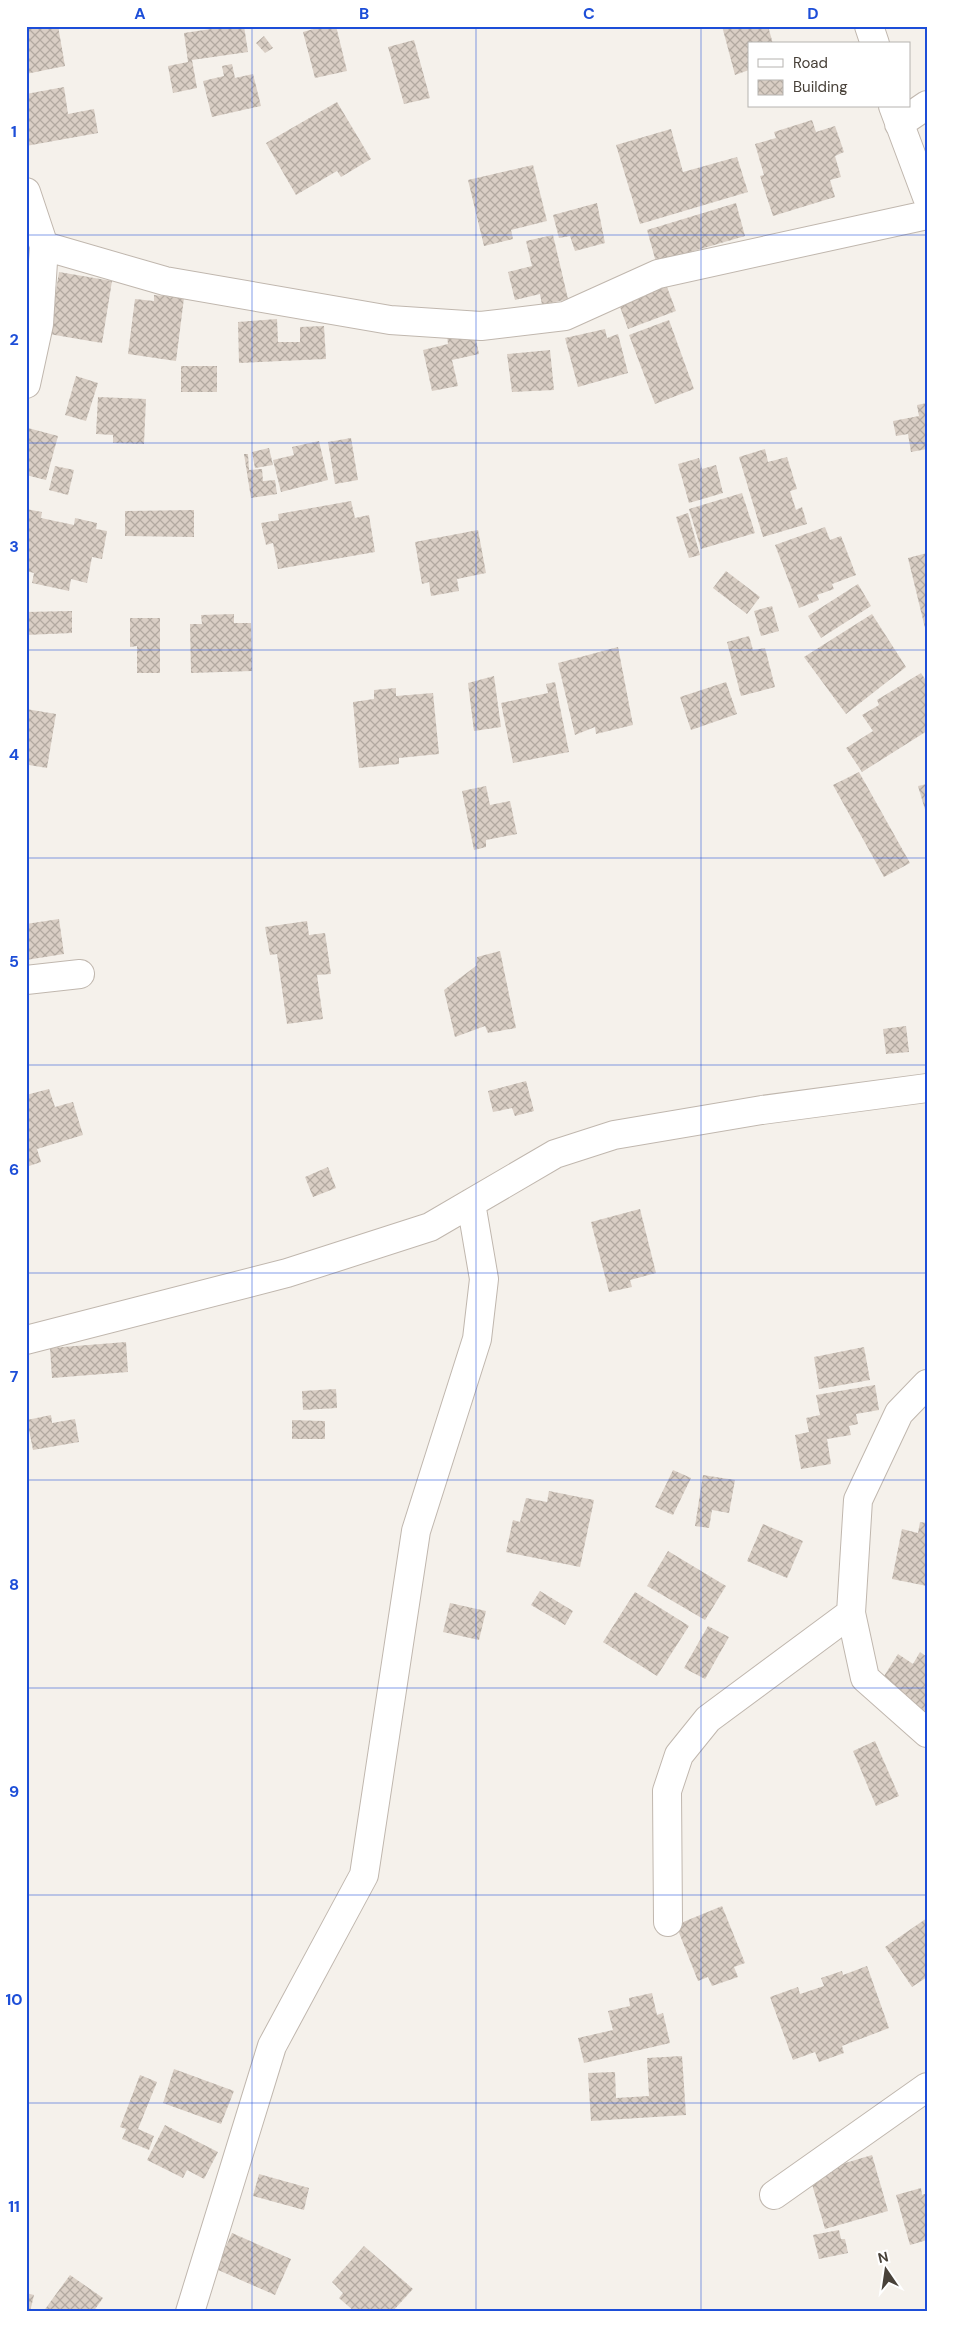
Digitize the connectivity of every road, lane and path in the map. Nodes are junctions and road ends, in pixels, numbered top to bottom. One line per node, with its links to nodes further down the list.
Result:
1 (869, 26): 2 (street)
2 (873, 42)
3 (927, 105): 4 (street)
4 (896, 115): 6 (street)
5 (26, 192): 8 (street)
6 (927, 197)
7 (927, 215): 8 (street)
8 (44, 246): 9 (street)
9 (26, 384)
10 (80, 974): 11 (street)
11 (26, 980)
12 (927, 1088): 13 (street)
13 (471, 1203): 14 (street); 21 (street)
14 (26, 1340)
15 (927, 1384): 16 (street)
16 (850, 1613): 17 (street); 18 (street)
17 (927, 1733)
18 (668, 1922)
19 (927, 2088): 20 (street)
20 (774, 2195)
21 (190, 2312)

